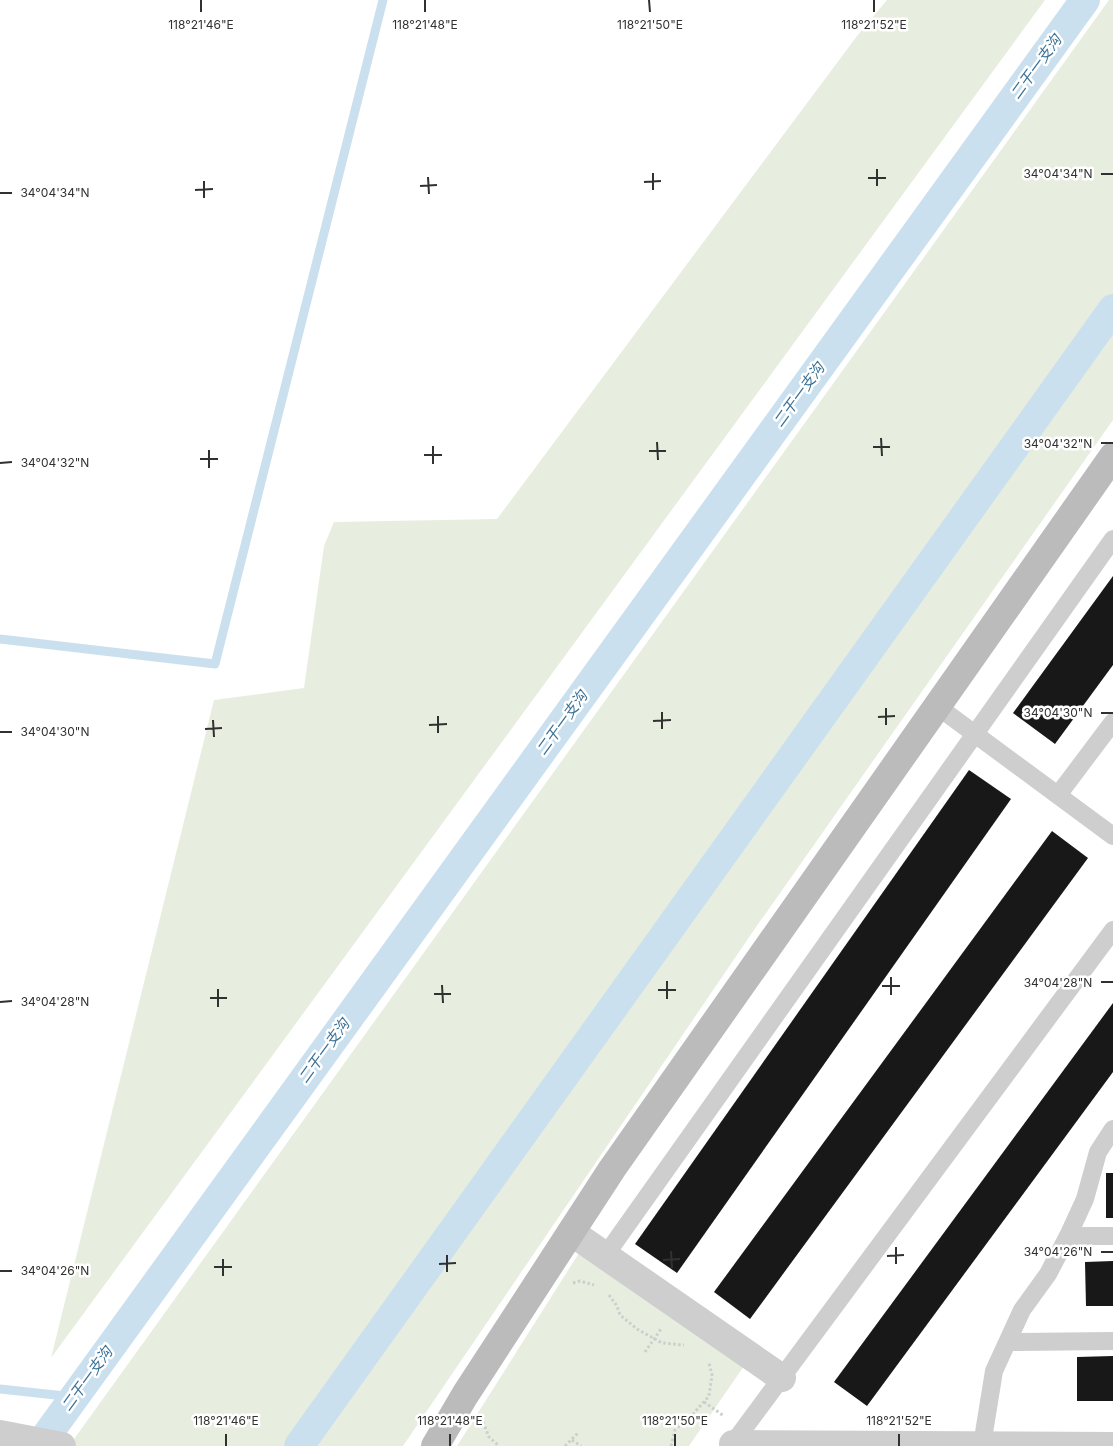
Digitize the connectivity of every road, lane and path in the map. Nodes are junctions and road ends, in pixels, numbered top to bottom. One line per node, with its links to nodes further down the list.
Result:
1 (1113, 456): 3 (main road)
2 (1113, 539): 5 (lane)
3 (937, 706): 5 (lane); 11 (main road)
4 (1113, 722): 6 (lane)
5 (975, 734): 6 (lane); 14 (lane)
6 (1058, 795): 7 (lane)
7 (1113, 836)
8 (1113, 930): 22 (lane)
9 (1113, 1129): 10 (lane)
10 (1106, 1152): 12 (lane)
11 (571, 1232): 14 (street); 30 (main road)
12 (1068, 1236): 13 (lane); 19 (lane)
13 (1113, 1236)
14 (605, 1256): 22 (street)
15 (568, 1286): 16 (path)
16 (598, 1287)
17 (605, 1290): 20 (path)
18 (1113, 1341): 19 (lane)
19 (1008, 1342): 28 (lane)
20 (688, 1346)
21 (706, 1358): 34 (path)
22 (782, 1378): 27 (lane)
23 (482, 1416): 31 (path)
24 (578, 1433): 26 (path)
25 (0, 1434): 29 (street)
26 (572, 1440): 32 (path); 33 (path)
27 (732, 1445): 28 (street)
28 (982, 1445): 35 (street)
29 (62, 1446)
30 (435, 1446)
31 (499, 1446)
32 (565, 1446)
33 (581, 1446)
34 (671, 1446)
35 (1113, 1446)

